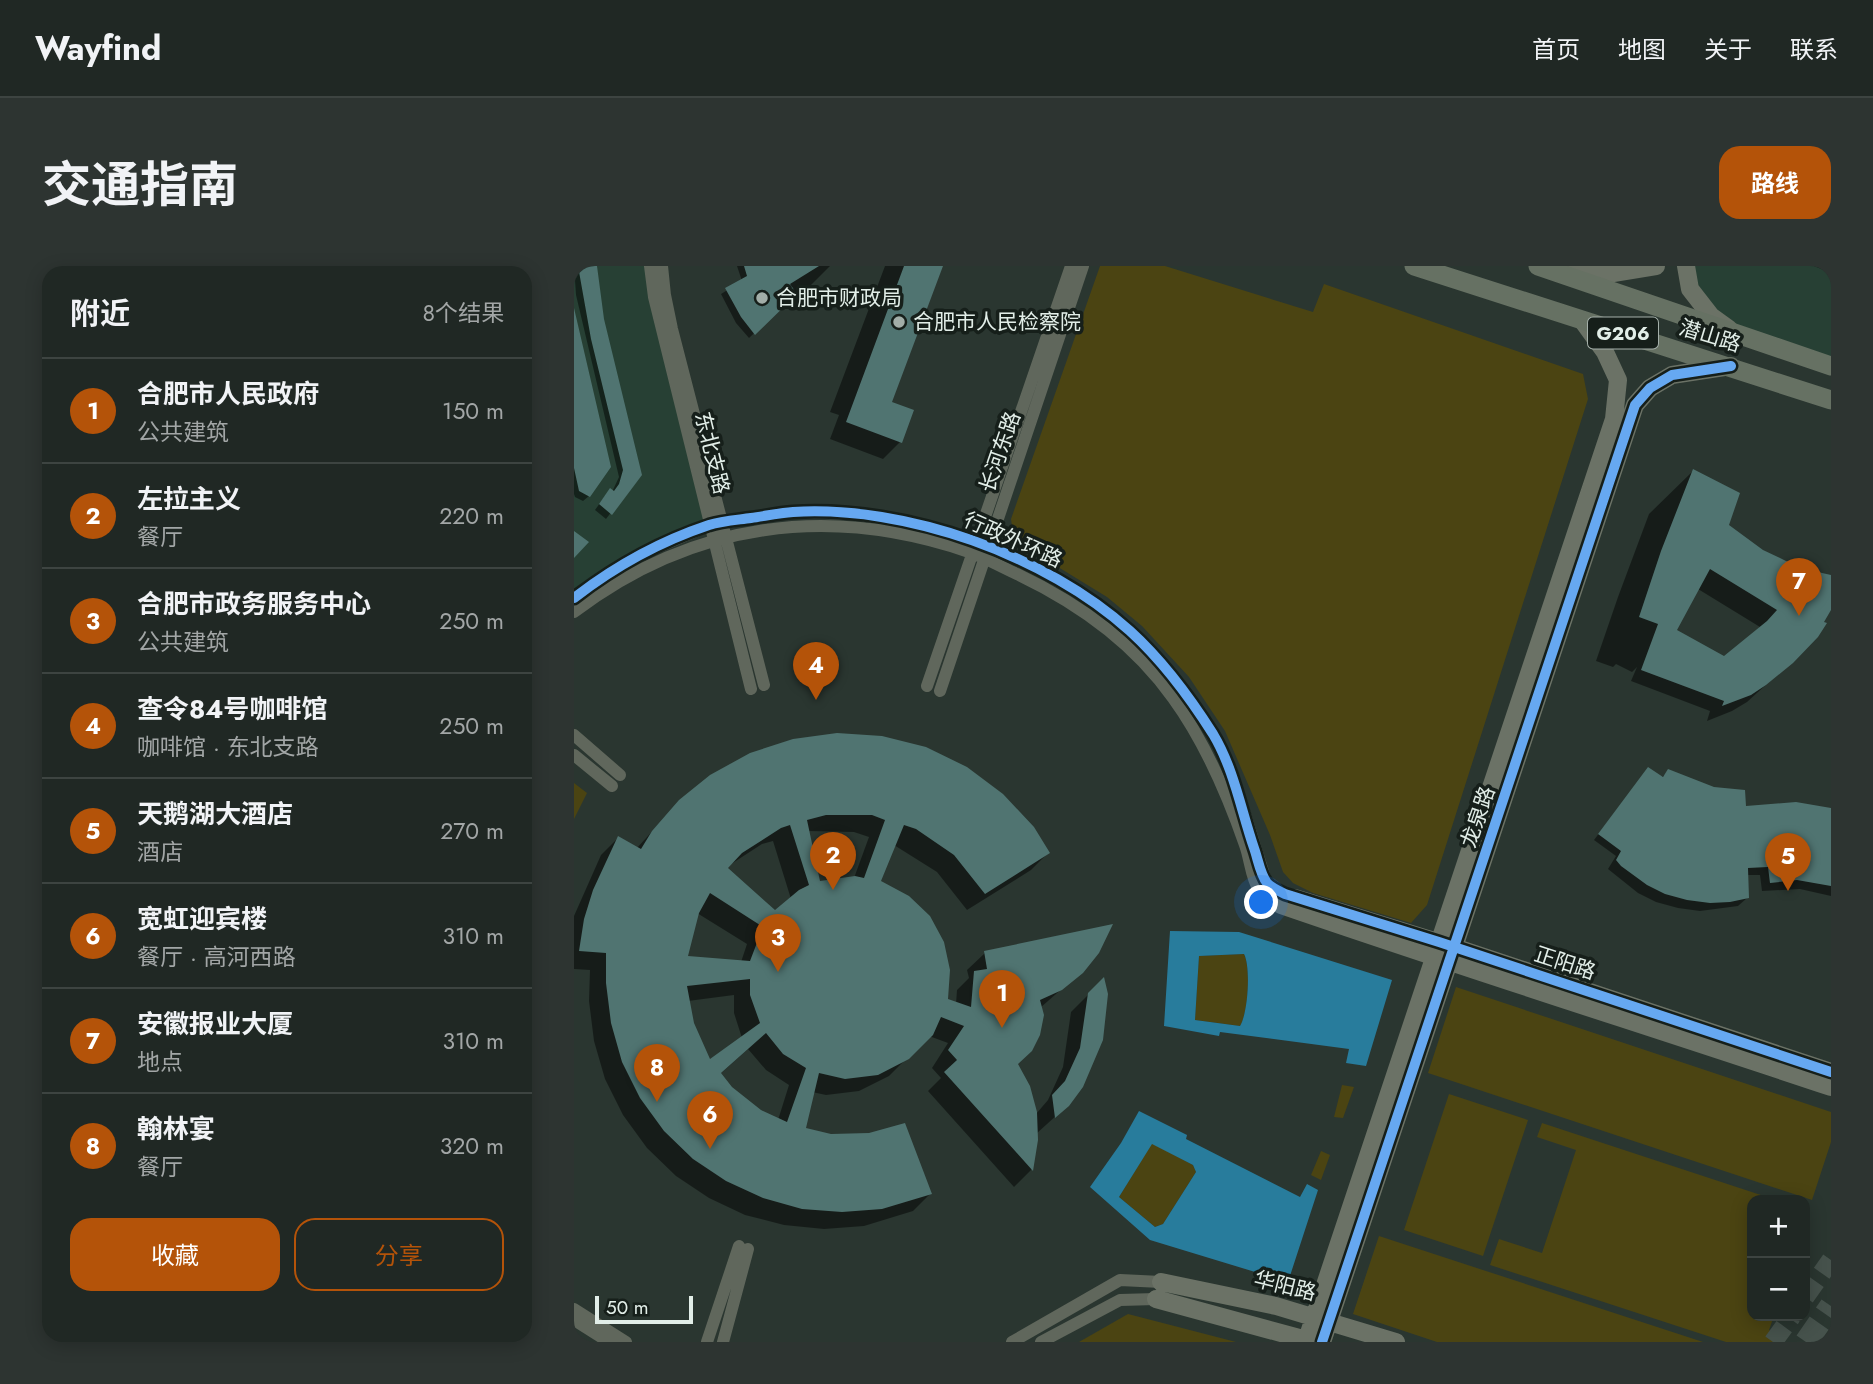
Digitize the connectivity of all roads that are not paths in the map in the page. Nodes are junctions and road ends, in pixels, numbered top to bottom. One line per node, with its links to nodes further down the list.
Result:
1 (650, 266): 15 (street, 东北支路)
2 (662, 266): 15 (street, 东北支路)
3 (1071, 266): 18 (street, 长河东路)
4 (1083, 266): 18 (street, 长河东路)
5 (1414, 266): 10 (main road, 潜山路 / G206)
6 (1538, 266): 9 (main road, 潜山路 / G206)
7 (1656, 266): 9 (street)
8 (1686, 266): 11 (street)
9 (1564, 275): 11 (main road, 潜山路 / G206)
10 (1582, 320): 12 (main road, 潜山路 / G206); 26 (street, 龙泉路)
11 (1738, 335): 13 (main road, 潜山路 / G206)
12 (1731, 366): 14 (main road, 潜山路 / G206); 26 (street, 龙泉路)
13 (1831, 366)
14 (1831, 400)
15 (716, 524): 16 (street, 东北支路); 17 (street, 东北支路); 18 (street, 行政外环路); 19 (street, 行政外环路)
16 (727, 537): 17 (street, 行政外环路); 17 (street, 东北支路); 18 (street, 行政外环路)
17 (713, 540): 20 (street, 行政外环路)
18 (980, 550): 21 (street, 长河东路); 22 (street, 长河东路); 25 (street, 行政外环路)
19 (574, 598)
20 (574, 612)
21 (927, 686)
22 (940, 691)
23 (574, 735): 24 (street)
24 (574, 755)
25 (1283, 900): 26 (street, 正阳路)
26 (1444, 952): 27 (street, 正阳路); 28 (street, 正阳路); 31 (street, 龙泉路)
27 (1831, 1072)
28 (1831, 1087)
29 (1159, 1291): 31 (street, 华阳路); 33 (street); 38 (street); 39 (street)
30 (574, 1309): 35 (street)
31 (1321, 1318): 33 (street, 龙泉路); 40 (street, 华阳路)
32 (574, 1320): 34 (street)
33 (1312, 1341)
34 (609, 1342)
35 (626, 1342)
36 (707, 1342): 37 (street)
37 (723, 1342)
38 (1012, 1342)
39 (1041, 1342)
40 (1396, 1342)

